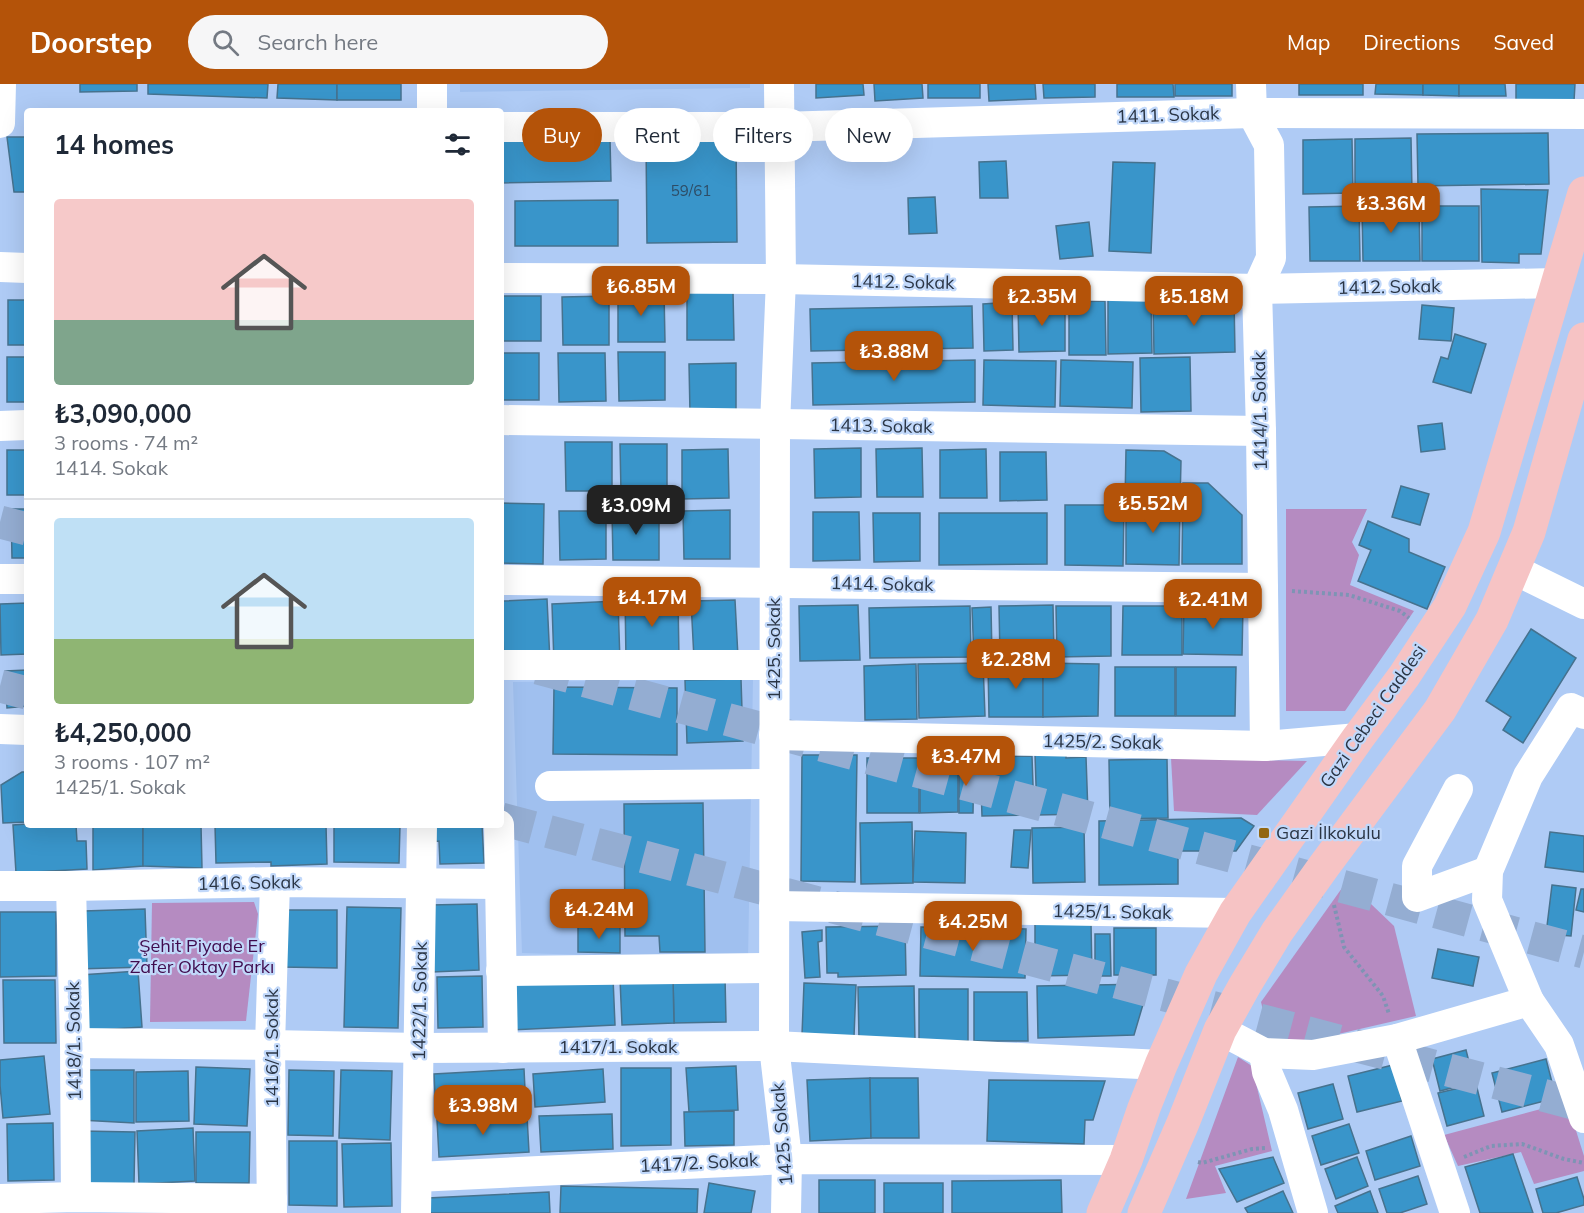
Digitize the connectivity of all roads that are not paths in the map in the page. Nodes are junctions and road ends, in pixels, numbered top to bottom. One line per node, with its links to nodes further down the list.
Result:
1 (1, 84): 7 (street)
2 (432, 84): 5 (street)
3 (779, 84): 6 (street, 1425. Sokak)
4 (1251, 98): 8 (street, 1411. Sokak); 11 (street, 1411. Sokak); 21 (street, 1414/1. Sokak)
5 (432, 108)
6 (779, 108)
7 (0, 114): 9 (street); 10 (street)
8 (1584, 114)
9 (24, 115)
10 (0, 123)
11 (813, 124)
12 (713, 126): 13 (street, 1411. Sokak)
13 (504, 127)
14 (779, 162): 19 (street, 1425. Sokak)
15 (1584, 193): 20 (main road, Gazi Cebeci Caddesi)
16 (0, 267): 17 (street)
17 (24, 268)
18 (504, 278): 19 (street, 1412. Sokak)
19 (781, 279): 21 (street, 1412. Sokak); 24 (street, 1425. Sokak)
20 (1557, 283): 21 (street, 1412. Sokak); 41 (main road, Gazi Cebeci Caddesi)
21 (1257, 289): 27 (street, 1414/1. Sokak)
22 (1584, 339): 28 (main road)
23 (504, 420): 24 (street, 1413. Sokak)
24 (774, 424): 27 (street, 1413. Sokak); 32 (street, 1425. Sokak)
25 (24, 425): 26 (street)
26 (0, 426)
27 (1261, 431): 33 (street, 1414/1. Sokak)
28 (1513, 570): 34 (street); 59 (main road)
29 (0, 579): 30 (street)
30 (24, 579)
31 (504, 580): 32 (street, 1414. Sokak)
32 (774, 583): 33 (street, 1414. Sokak); 35 (street, 1425. Sokak)
33 (1263, 588): 42 (street, 1414/1. Sokak)
34 (1584, 604)
35 (774, 665): 36 (street); 40 (street, 1425. Sokak)
36 (504, 666)
37 (1584, 714): 48 (street)
38 (0, 729): 39 (street)
39 (24, 730)
40 (774, 735): 42 (street, 1425/2. Sokak); 43 (street, 1425. Sokak)
41 (1358, 738): 42 (street, 1425/2. Sokak); 55 (main road, Gazi Cebeci Caddesi)
42 (1265, 746)
43 (774, 784): 44 (street); 54 (street, 1425. Sokak)
44 (550, 786)
45 (1458, 789): 48 (street)
46 (422, 828): 50 (street, 1422/1. Sokak)
47 (499, 828): 51 (street)
48 (1488, 871): 58 (street)
49 (274, 882): 50 (street, 1416. Sokak); 53 (street, 1416. Sokak); 62 (street, 1416/1. Sokak)
50 (422, 883): 51 (street, 1416. Sokak); 64 (street, 1422/1. Sokak)
51 (499, 884): 57 (street)
52 (0, 886): 53 (street, 1416. Sokak)
53 (70, 886): 61 (street, 1418/1. Sokak)
54 (774, 906): 55 (street, 1425/1. Sokak); 56 (street, 1425. Sokak)
55 (1234, 914): 67 (main road, Gazi Cebeci Caddesi)
56 (774, 968): 57 (street); 63 (street, 1425. Sokak)
57 (501, 971): 65 (street)
58 (1529, 1000): 60 (street); 68 (street)
59 (1220, 1030): 66 (street); 78 (main road)
60 (1397, 1039): 66 (street); 80 (street)
61 (75, 1043): 62 (street, 1417/1. Sokak); 72 (street, 1418/1. Sokak)
62 (270, 1045): 64 (street, 1417/1. Sokak); 74 (street, 1416/1. Sokak)
63 (774, 1046): 65 (street, 1417/1. Sokak); 67 (street, 1417/1. Sokak); 69 (street, 1425. Sokak)
64 (419, 1048): 65 (street, 1417/1. Sokak); 71 (street, 1422/1. Sokak)
65 (503, 1048)
66 (1264, 1053): 79 (street)
67 (1161, 1065): 70 (main road, Gazi Cebeci Caddesi)
68 (1584, 1118)
69 (787, 1159): 70 (street, 1417/2. Sokak); 71 (street, 1417/2. Sokak); 76 (street, 1425. Sokak)
70 (1126, 1160): 77 (main road, Gazi Cebeci Caddesi)
71 (417, 1177): 75 (street, 1422/1. Sokak)
72 (76, 1197): 73 (street); 74 (street)
73 (0, 1199)
74 (272, 1206)
75 (416, 1213)
76 (786, 1213)
77 (1103, 1213)
78 (1144, 1213)
79 (1313, 1213)
80 (1455, 1213)

